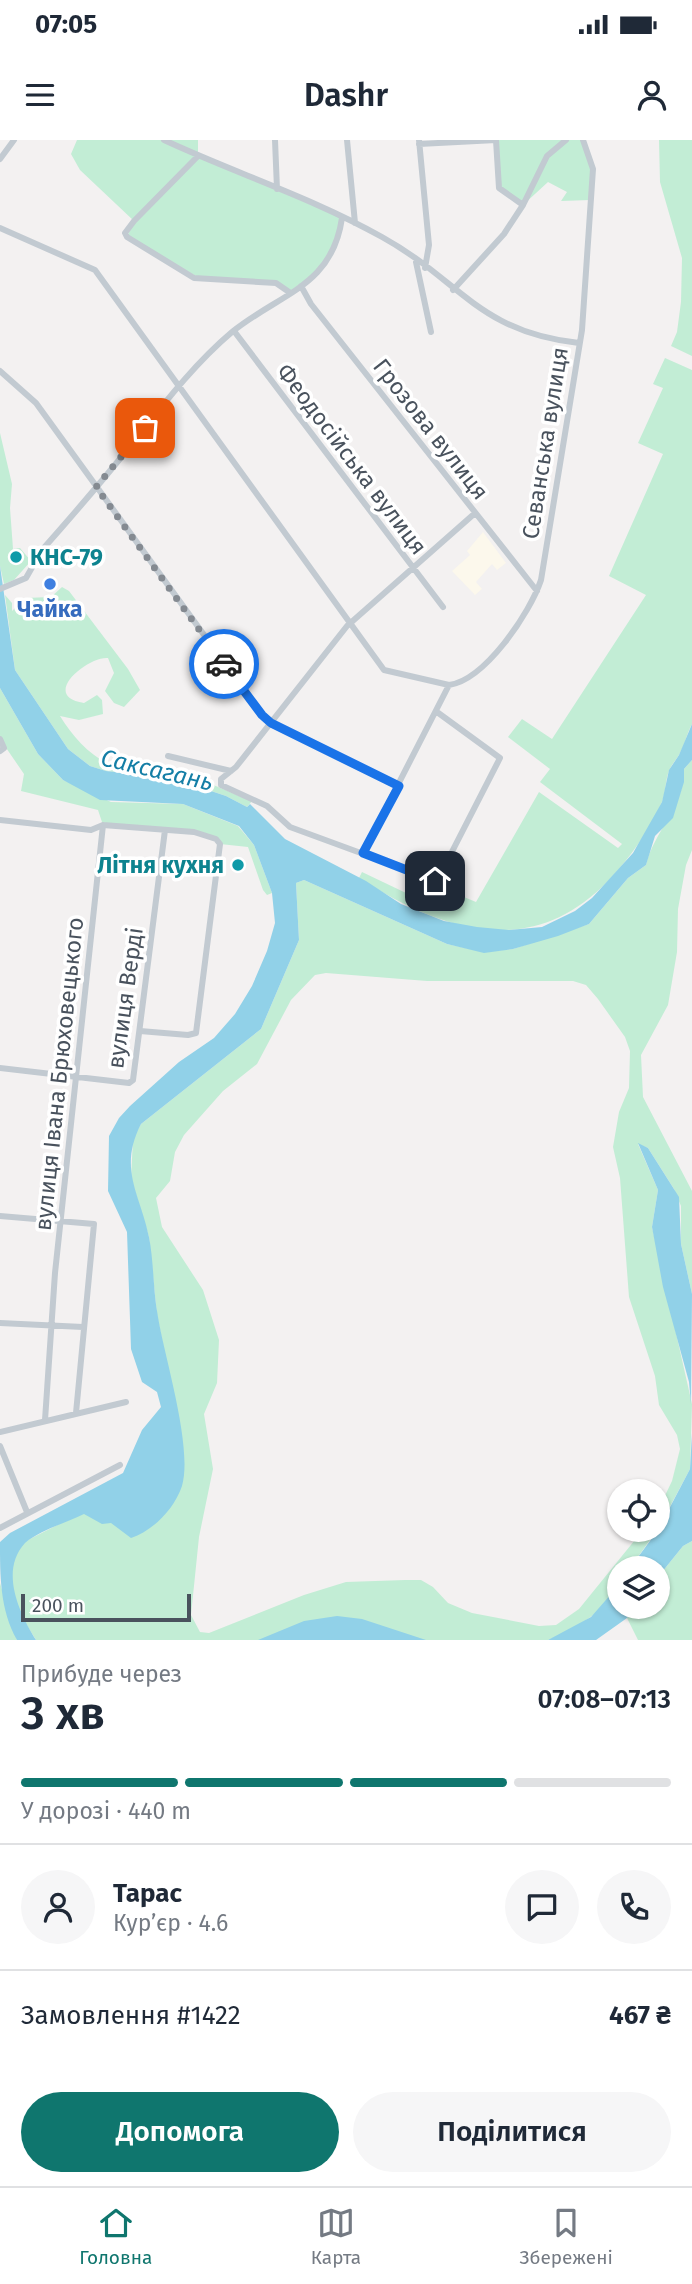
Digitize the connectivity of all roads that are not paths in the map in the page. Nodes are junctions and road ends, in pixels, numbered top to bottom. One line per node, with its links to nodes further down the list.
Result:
1 (14, 140): 9 (street)
2 (164, 140): 8 (street)
3 (275, 140): 10 (street)
4 (347, 140): 13 (street)
5 (566, 140): 11 (street)
6 (583, 140): 22 (street, Севанська вулиця)
7 (419, 142): 11 (street); 16 (street)
8 (198, 156): 10 (street); 19 (street)
9 (1, 157)
10 (277, 189): 12 (street)
11 (523, 205): 18 (street)
12 (342, 218): 13 (street); 17 (street)
13 (355, 223): 15 (street)
14 (0, 228): 24 (street)
15 (415, 260): 16 (street); 21 (street)
16 (425, 268): 18 (street)
17 (301, 286): 19 (street); 26 (street, Грозова вулиця)
18 (453, 290): 22 (street)
19 (289, 292): 20 (street)
20 (233, 331): 24 (street); 27 (street, Феодосійська вулиця)
21 (430, 332)
22 (579, 343): 29 (street, Севанська вулиця)
23 (0, 371): 25 (street)
24 (179, 386): 25 (street); 31 (street)
25 (96, 487): 28 (street); 34 (street)
26 (474, 514): 27 (street); 29 (street, Грозова вулиця)
27 (413, 569): 30 (street, Феодосійська вулиця); 31 (street)
28 (3, 588)
29 (537, 591): 32 (street, Севанська вулиця)
30 (443, 607)
31 (350, 624): 32 (street); 34 (street)
32 (449, 685): 33 (street)
33 (437, 712): 39 (street); 43 (street)
34 (271, 723): 38 (street); 39 (street)
35 (0, 739): 36 (street)
36 (0, 751)
37 (168, 756): 38 (street)
38 (231, 771): 43 (street)
39 (399, 786): 43 (street)
40 (0, 820): 41 (street)
41 (103, 825): 42 (street); 46 (street, вулиця Івана Брюховецького)
42 (165, 830): 44 (street, вулиця Верді); 44 (street)
43 (363, 853)
44 (140, 1031): 46 (street, вулиця Верді)
45 (0, 1068): 46 (street, вулиця Верді)
46 (75, 1075): 48 (street, вулиця Івана Брюховецького)
47 (0, 1216): 48 (street)
48 (62, 1221): 50 (street, вулиця Івана Брюховецького); 51 (street)
49 (0, 1324): 50 (street)
50 (50, 1326): 51 (street); 54 (street, вулиця Івана Брюховецького)
51 (83, 1327): 53 (street)
52 (126, 1402): 53 (street)
53 (75, 1413): 54 (street)
54 (45, 1420): 55 (street)
55 (0, 1432)
56 (0, 1446): 58 (street)
57 (120, 1465): 58 (street)
58 (27, 1513): 59 (street)
59 (0, 1528)

